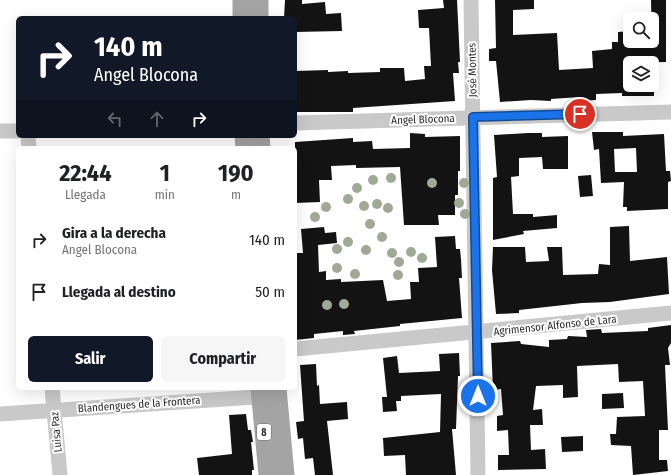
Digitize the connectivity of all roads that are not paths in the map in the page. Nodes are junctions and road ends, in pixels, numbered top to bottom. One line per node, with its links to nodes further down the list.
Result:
1 (242, 0): 4 (main road)
2 (259, 0): 5 (main road)
3 (471, 0): 7 (street, José Montes)
4 (242, 16)
5 (259, 16)
6 (671, 112): 7 (street, Angel Blocona)
7 (473, 117): 8 (street, Angel Blocona); 12 (street, José Montes)
8 (297, 123)
9 (16, 131): 10 (street)
10 (0, 132)
11 (671, 313): 12 (street, Agrimensor Alfonso de Lara)
12 (477, 333): 13 (street, Agrimensor Alfonso de Lara); 21 (street, José Montes)
13 (297, 349)
14 (52, 390): 16 (street, Luisa Paz)
15 (269, 392): 16 (street, Blandengues de la Frontera); 19 (main road, 8); 20 (main road, 8)
16 (54, 410): 17 (street, Blandengues de la Frontera); 18 (street, Luisa Paz)
17 (0, 414)
18 (60, 475)
19 (268, 475)
20 (285, 475)
21 (478, 475)

